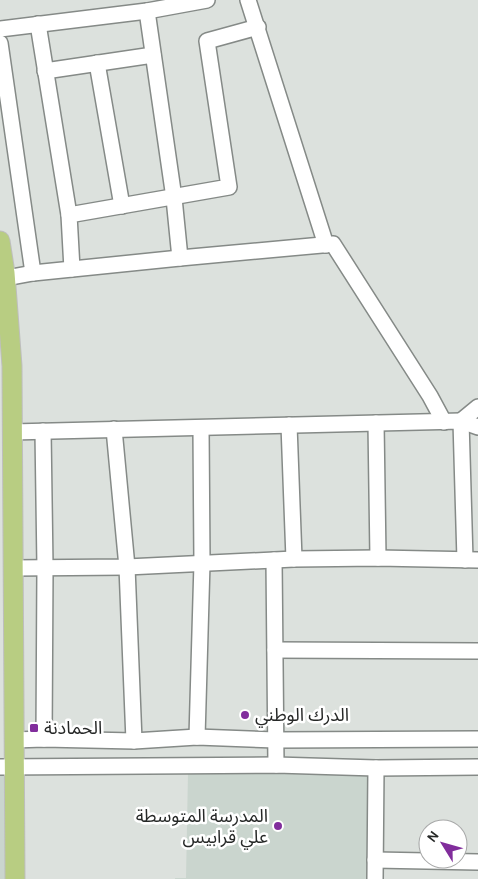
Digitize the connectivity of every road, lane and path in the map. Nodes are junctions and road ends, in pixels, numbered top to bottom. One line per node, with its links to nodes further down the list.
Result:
1 (207, 0): 3 (street)
2 (248, 0): 5 (street)
3 (147, 11): 4 (street); 8 (street)
4 (38, 24): 6 (street); 10 (street)
5 (258, 27): 11 (street); 15 (street)
6 (0, 29)
7 (0, 43): 18 (street)
8 (154, 55): 9 (street); 11 (street)
9 (97, 63): 10 (street); 12 (street)
10 (45, 71): 13 (street)
11 (174, 198): 12 (street); 16 (street)
12 (122, 206): 13 (street)
13 (69, 215): 17 (street)
14 (0, 241): 19 (main road)
15 (326, 245): 16 (street); 22 (street)
16 (180, 258): 17 (street)
17 (72, 269): 18 (street)
18 (33, 273): 19 (street)
19 (3, 278): 29 (main road)
20 (478, 407): 21 (street)
21 (461, 421): 22 (street); 25 (street); 34 (street)
22 (444, 422): 23 (street)
23 (376, 423): 24 (street); 31 (street)
24 (289, 425): 26 (street); 32 (street)
25 (478, 427)
26 (200, 428): 27 (street); 35 (street)
27 (114, 429): 28 (street); 37 (street)
28 (43, 431): 29 (street); 36 (street)
29 (8, 442): 30 (main road)
30 (6, 543): 38 (main road)
31 (378, 558): 32 (street); 34 (street)
32 (294, 559): 33 (street)
33 (274, 560): 35 (street); 40 (street)
34 (472, 560)
35 (202, 563): 37 (street); 42 (street)
36 (45, 567): 37 (street); 38 (street); 43 (street)
37 (127, 567): 47 (street)
38 (13, 568): 39 (main road)
39 (6, 616): 45 (main road)
40 (275, 650): 41 (street); 46 (street)
41 (478, 651)
42 (198, 737): 46 (street); 47 (street)
43 (44, 739): 45 (street); 47 (street)
44 (478, 739): 46 (street)
45 (14, 740): 49 (main road)
46 (276, 740): 48 (street)
47 (134, 741)
48 (276, 765): 49 (street); 51 (street)
49 (7, 767): 54 (main road)
50 (478, 767): 51 (street)
51 (376, 768): 52 (street)
52 (375, 860): 53 (street); 55 (street)
53 (478, 862)
54 (15, 879)
55 (374, 879)

